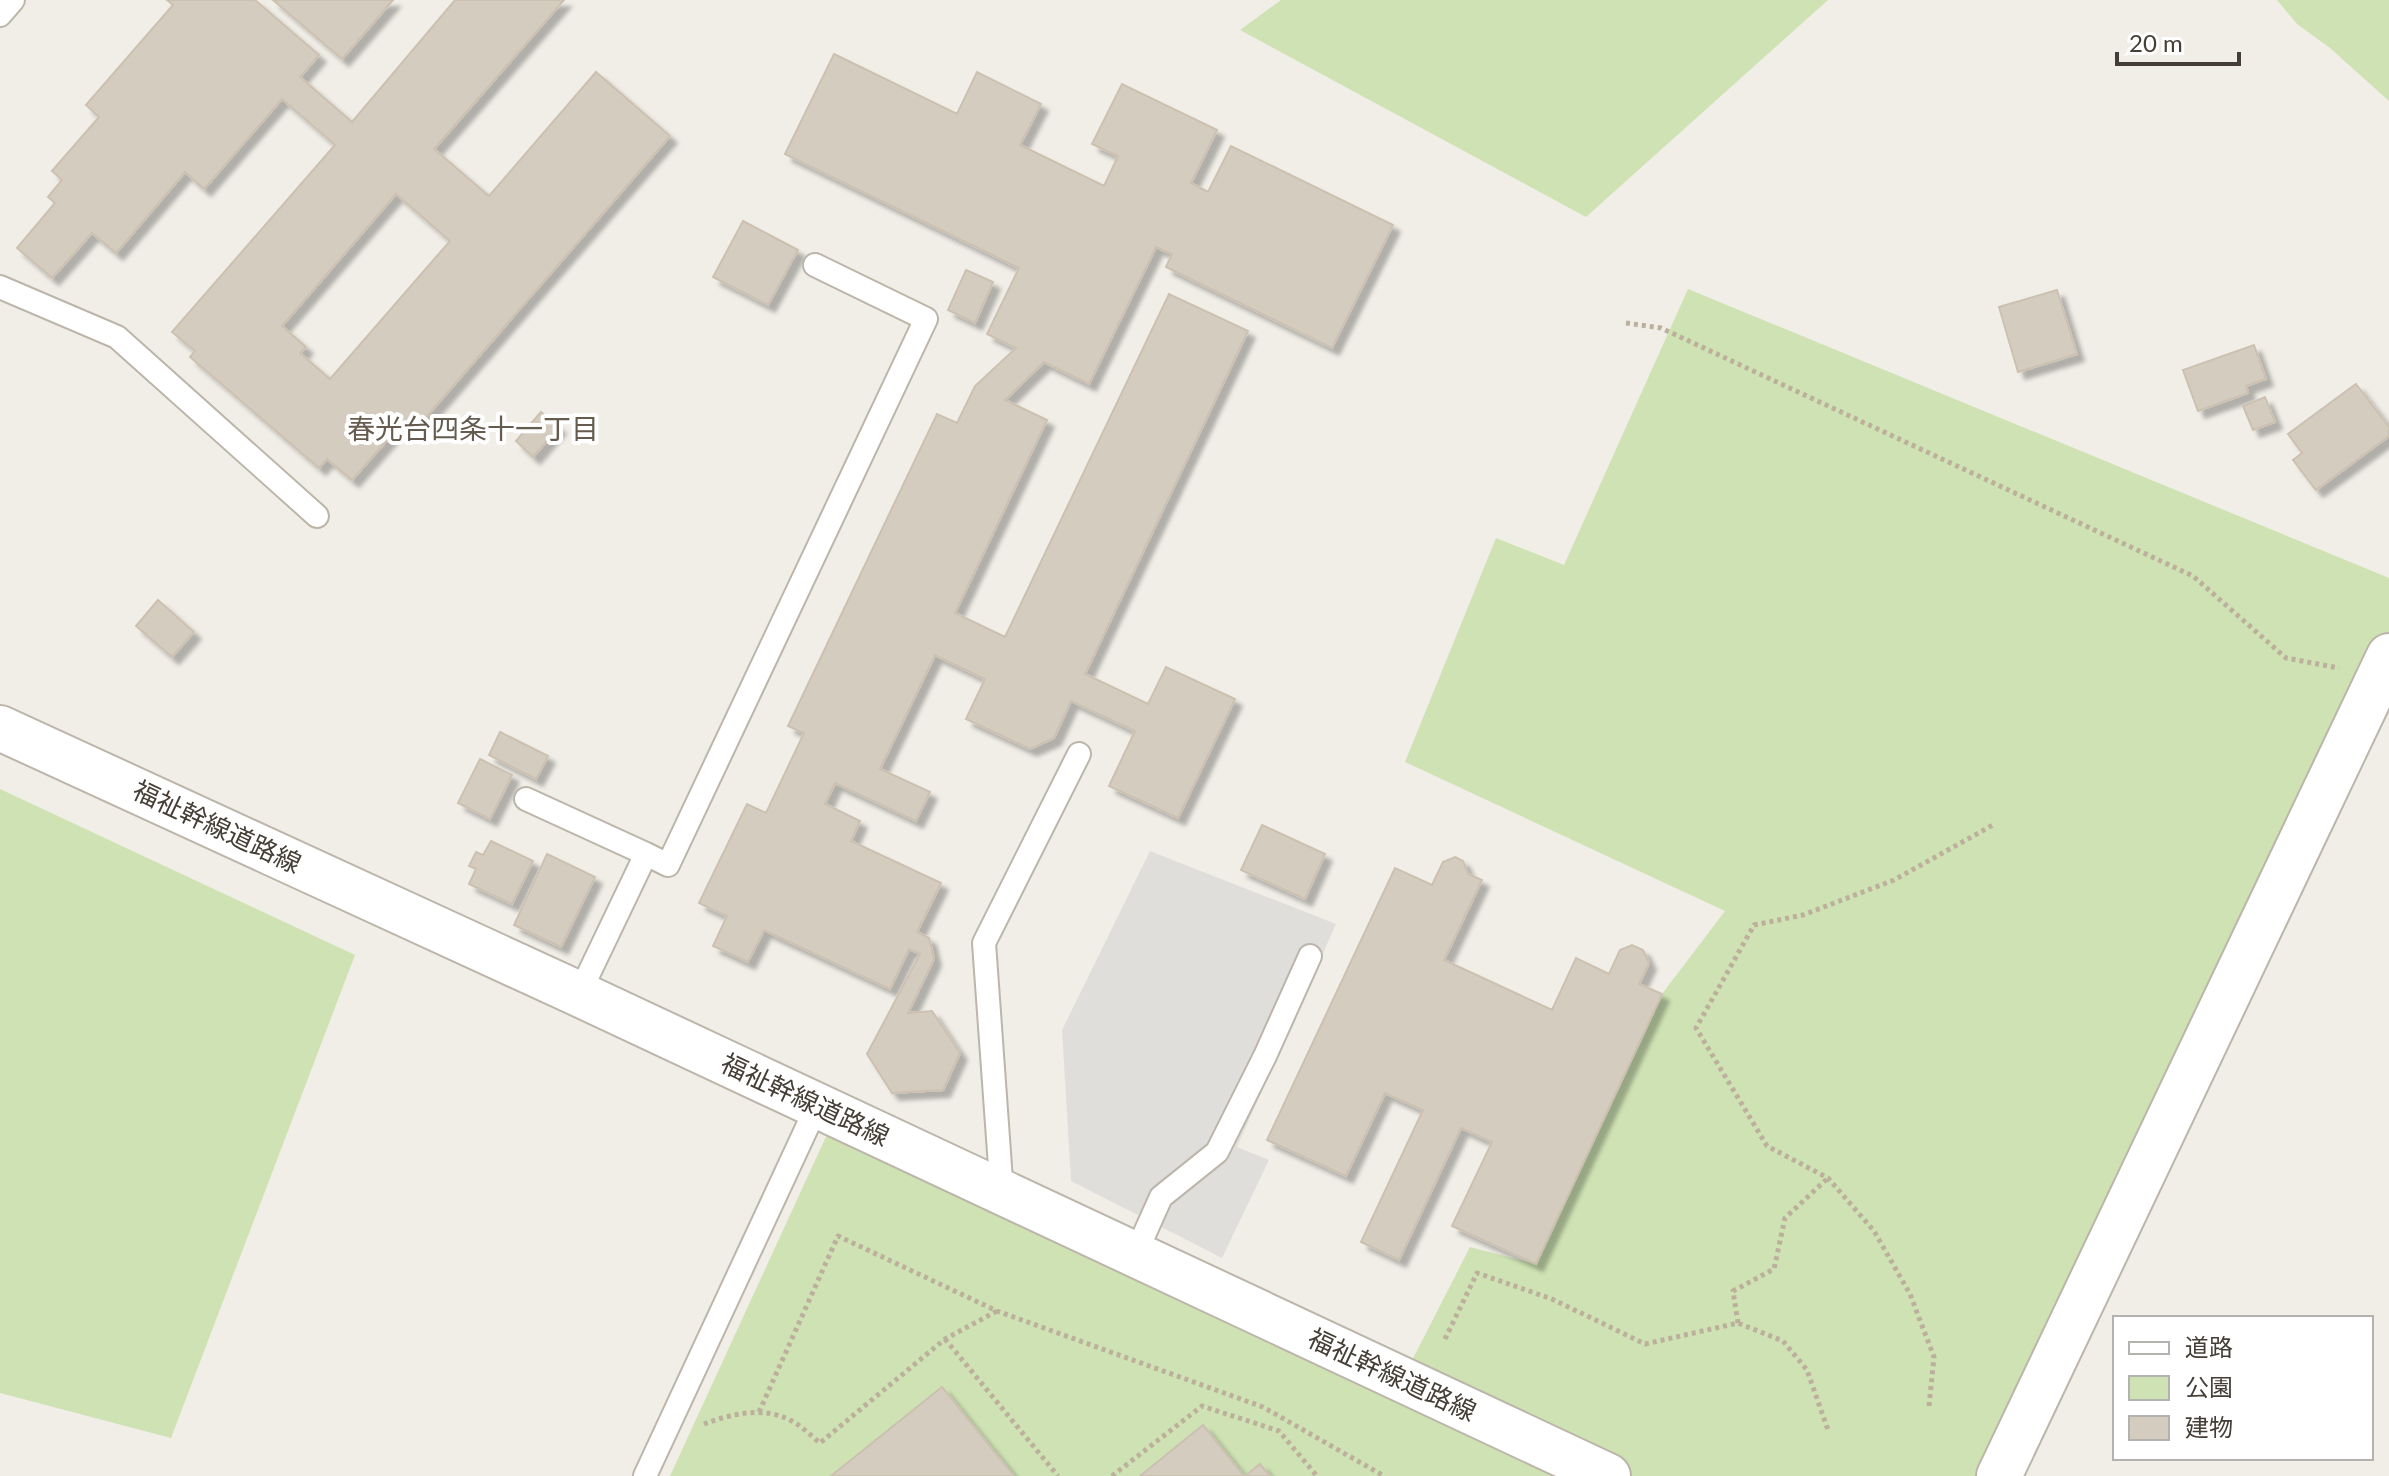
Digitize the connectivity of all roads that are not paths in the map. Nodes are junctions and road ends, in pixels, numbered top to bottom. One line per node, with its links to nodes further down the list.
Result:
1 (13, 0): 2 (lane)
2 (0, 15)
3 (815, 265): 10 (lane)
4 (0, 287): 5 (lane)
5 (317, 516)
6 (2384, 666): 18 (street)
7 (0, 728): 12 (street, 福祉幹線道路線)
8 (1079, 754): 14 (lane)
9 (526, 799): 10 (lane)
10 (646, 854): 12 (lane)
11 (1310, 956): 15 (lane)
12 (579, 994): 13 (street, 福祉幹線道路線)
13 (817, 1106): 14 (street, 福祉幹線道路線); 16 (lane)
14 (1002, 1194): 15 (street, 福祉幹線道路線)
15 (1135, 1255): 17 (street, 福祉幹線道路線)
16 (645, 1476)
17 (1608, 1476)
18 (1999, 1476)

